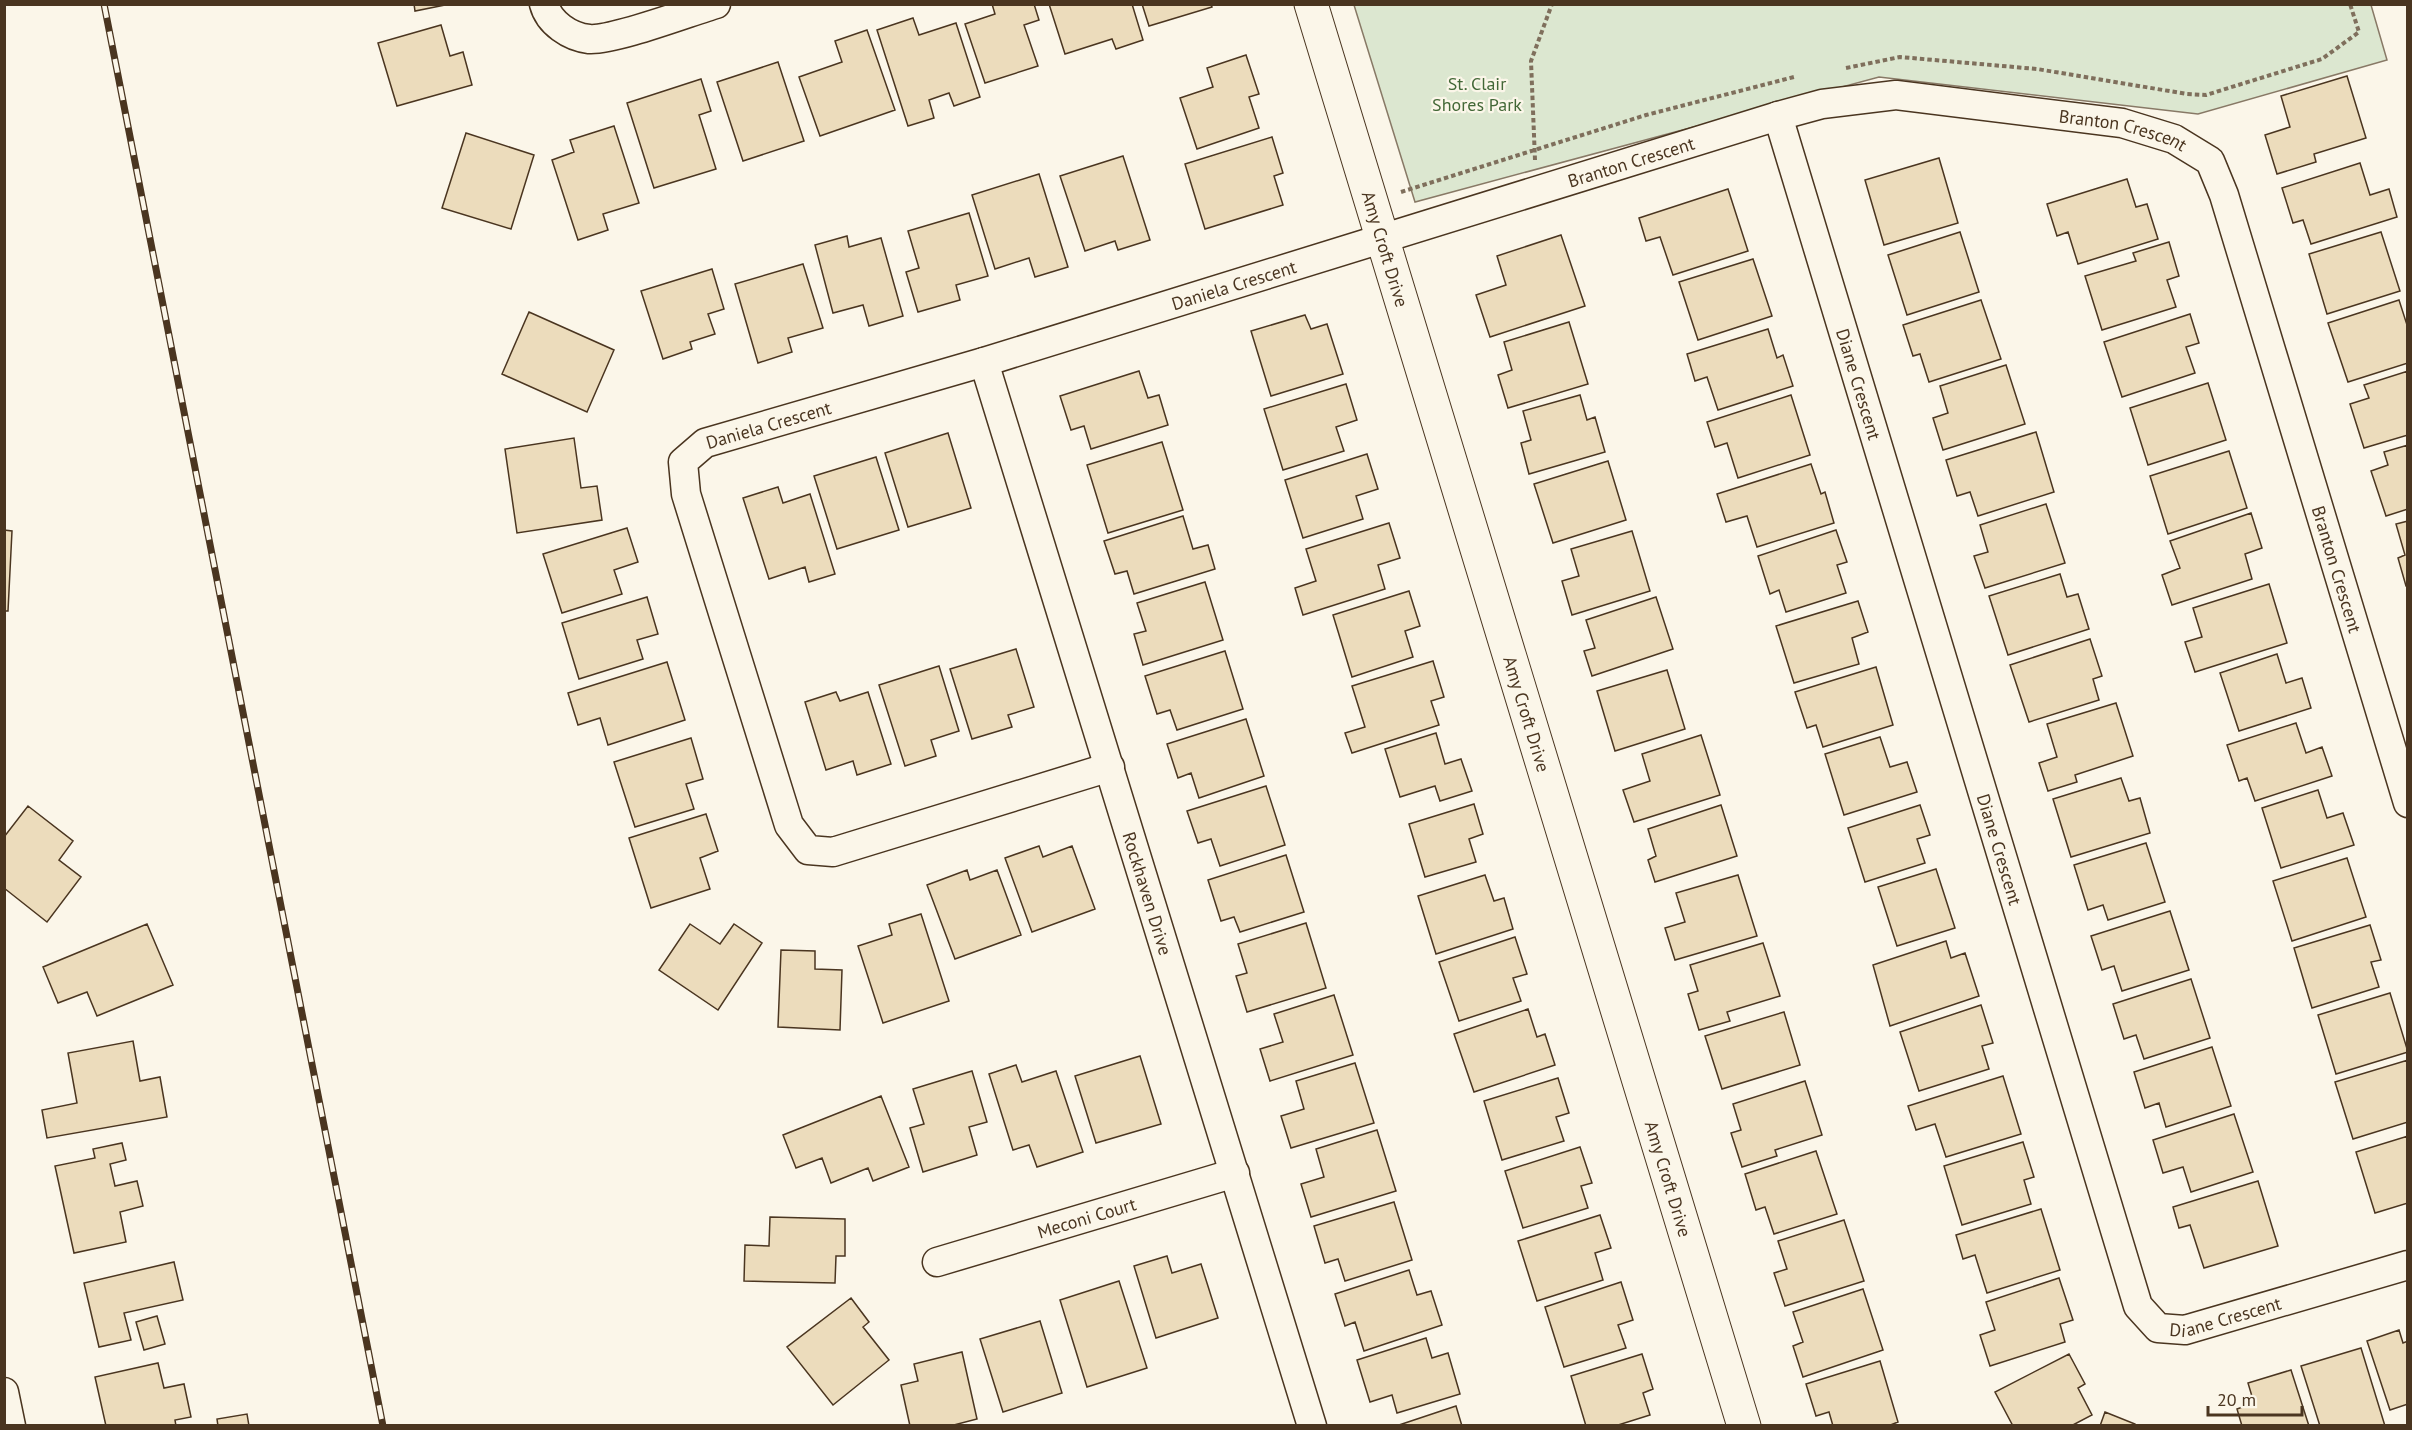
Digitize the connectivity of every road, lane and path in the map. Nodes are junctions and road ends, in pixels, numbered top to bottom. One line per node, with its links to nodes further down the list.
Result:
1 (544, 4): 2 (street)
2 (716, 4)
3 (1311, 4): 7 (street, Amy Croft Drive)
4 (1552, 4): 6 (path)
5 (1778, 116): 6 (street, Branton Crescent); 10 (street, Branton Crescent); 13 (street, Diane Crescent)
6 (1536, 190): 7 (street, Branton Crescent)
7 (1381, 237): 8 (street, Daniela Crescent); 17 (street, Amy Croft Drive)
8 (984, 362): 9 (street, Rockhaven Drive); 9 (street, Daniela Crescent)
9 (1110, 767): 11 (street, Rockhaven Drive)
10 (2408, 803)
11 (1235, 1173): 12 (street, Meconi Court); 16 (street, Rockhaven Drive)
12 (937, 1262)
13 (2408, 1265)
14 (4, 1392): 15 (street)
15 (11, 1425)
16 (1312, 1425)
17 (1744, 1425)

